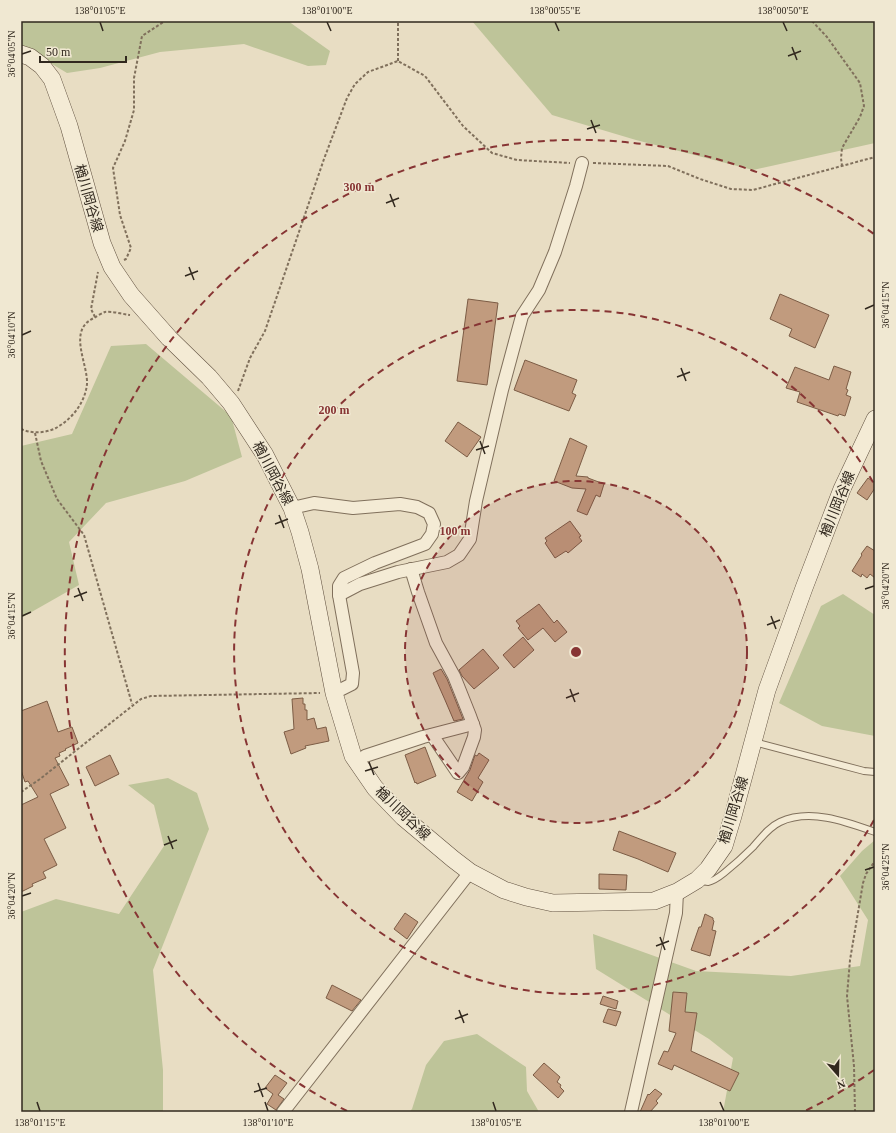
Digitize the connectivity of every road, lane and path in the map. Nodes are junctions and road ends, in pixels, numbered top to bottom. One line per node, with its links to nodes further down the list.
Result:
1 (165, 21): 9 (path)
2 (398, 21): 5 (path)
3 (812, 21): 8 (path)
4 (21, 54): 9 (main road, 楢川岡谷線)
5 (398, 61): 7 (path); 12 (path)
6 (875, 157): 8 (path)
7 (582, 163): 8 (path); 17 (street)
8 (842, 166)
9 (110, 261): 11 (path); 12 (main road, 楢川岡谷線)
10 (130, 315): 11 (path)
11 (95, 317): 15 (path)
12 (231, 403): 16 (main road, 楢川岡谷線)
13 (875, 419): 23 (main road, 楢川岡谷線)
14 (21, 429): 15 (path)
15 (35, 433): 20 (path)
16 (292, 508): 18 (street); 19 (main road, 楢川岡谷線)
17 (411, 569): 18 (street); 21 (street)
18 (339, 595): 19 (street)
19 (334, 693): 20 (path); 29 (main road, 楢川岡谷線)
20 (132, 704): 26 (path)
21 (473, 724): 22 (street); 22 (street)
22 (432, 735): 24 (street)
23 (752, 741): 25 (lane); 30 (main road, 楢川岡谷線)
24 (365, 756)
25 (875, 772)
26 (21, 792)
27 (875, 832): 30 (lane)
28 (875, 861): 34 (path)
29 (470, 872): 31 (main road, 楢川岡谷線); 32 (street)
30 (697, 880): 31 (main road, 楢川岡谷線)
31 (677, 892): 33 (street)
32 (284, 1112)
33 (631, 1112)
34 (855, 1112)

